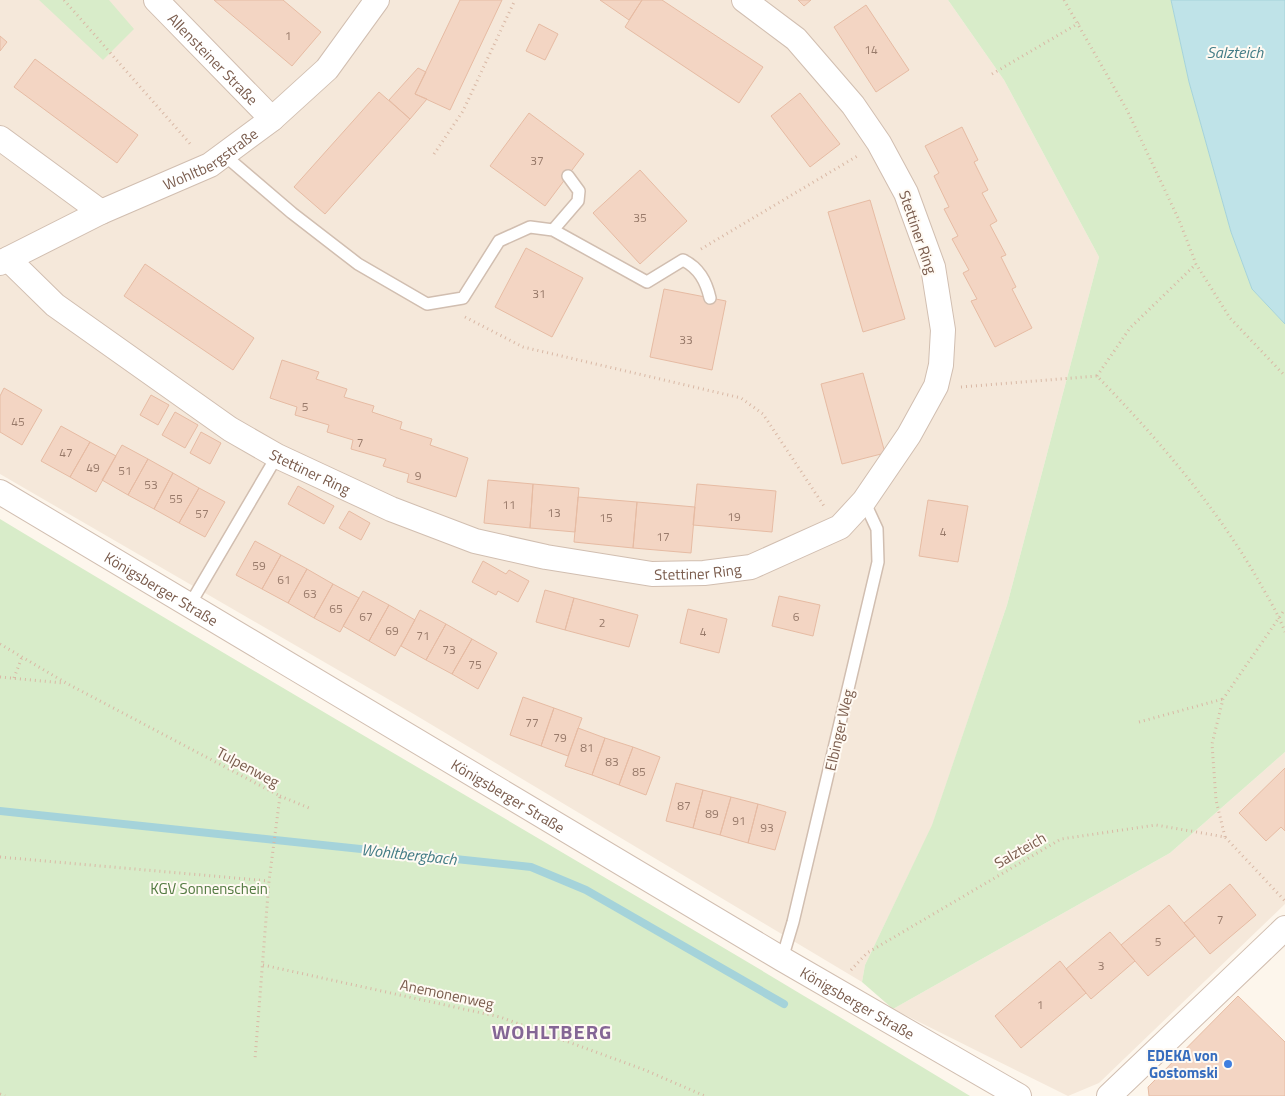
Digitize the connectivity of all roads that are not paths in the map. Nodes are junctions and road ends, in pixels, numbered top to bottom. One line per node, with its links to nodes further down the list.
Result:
1 (156, 0): 4 (street, Allensteiner Straße)
2 (377, 0): 4 (street, Wohltbergstraße)
3 (744, 0): 14 (street, Stettiner Ring)
4 (272, 119): 6 (street, Wohltbergstraße)
5 (0, 138): 8 (street)
6 (216, 160): 8 (street, Wohltbergstraße); 9 (lane)
7 (568, 176): 9 (lane)
8 (101, 212): 10 (street, Wohltbergstraße)
9 (553, 230): 11 (lane)
10 (4, 261): 12 (street, Stettiner Ring)
11 (710, 298)
12 (277, 456): 14 (street, Stettiner Ring); 15 (lane)
13 (0, 492): 15 (street, Königsberger Straße)
14 (864, 501): 17 (lane, Elbinger Weg)
15 (189, 606): 17 (street, Königsberger Straße)
16 (1285, 928): 19 (street)
17 (782, 959): 18 (street, Königsberger Straße)
18 (1019, 1096)
19 (1110, 1096)

